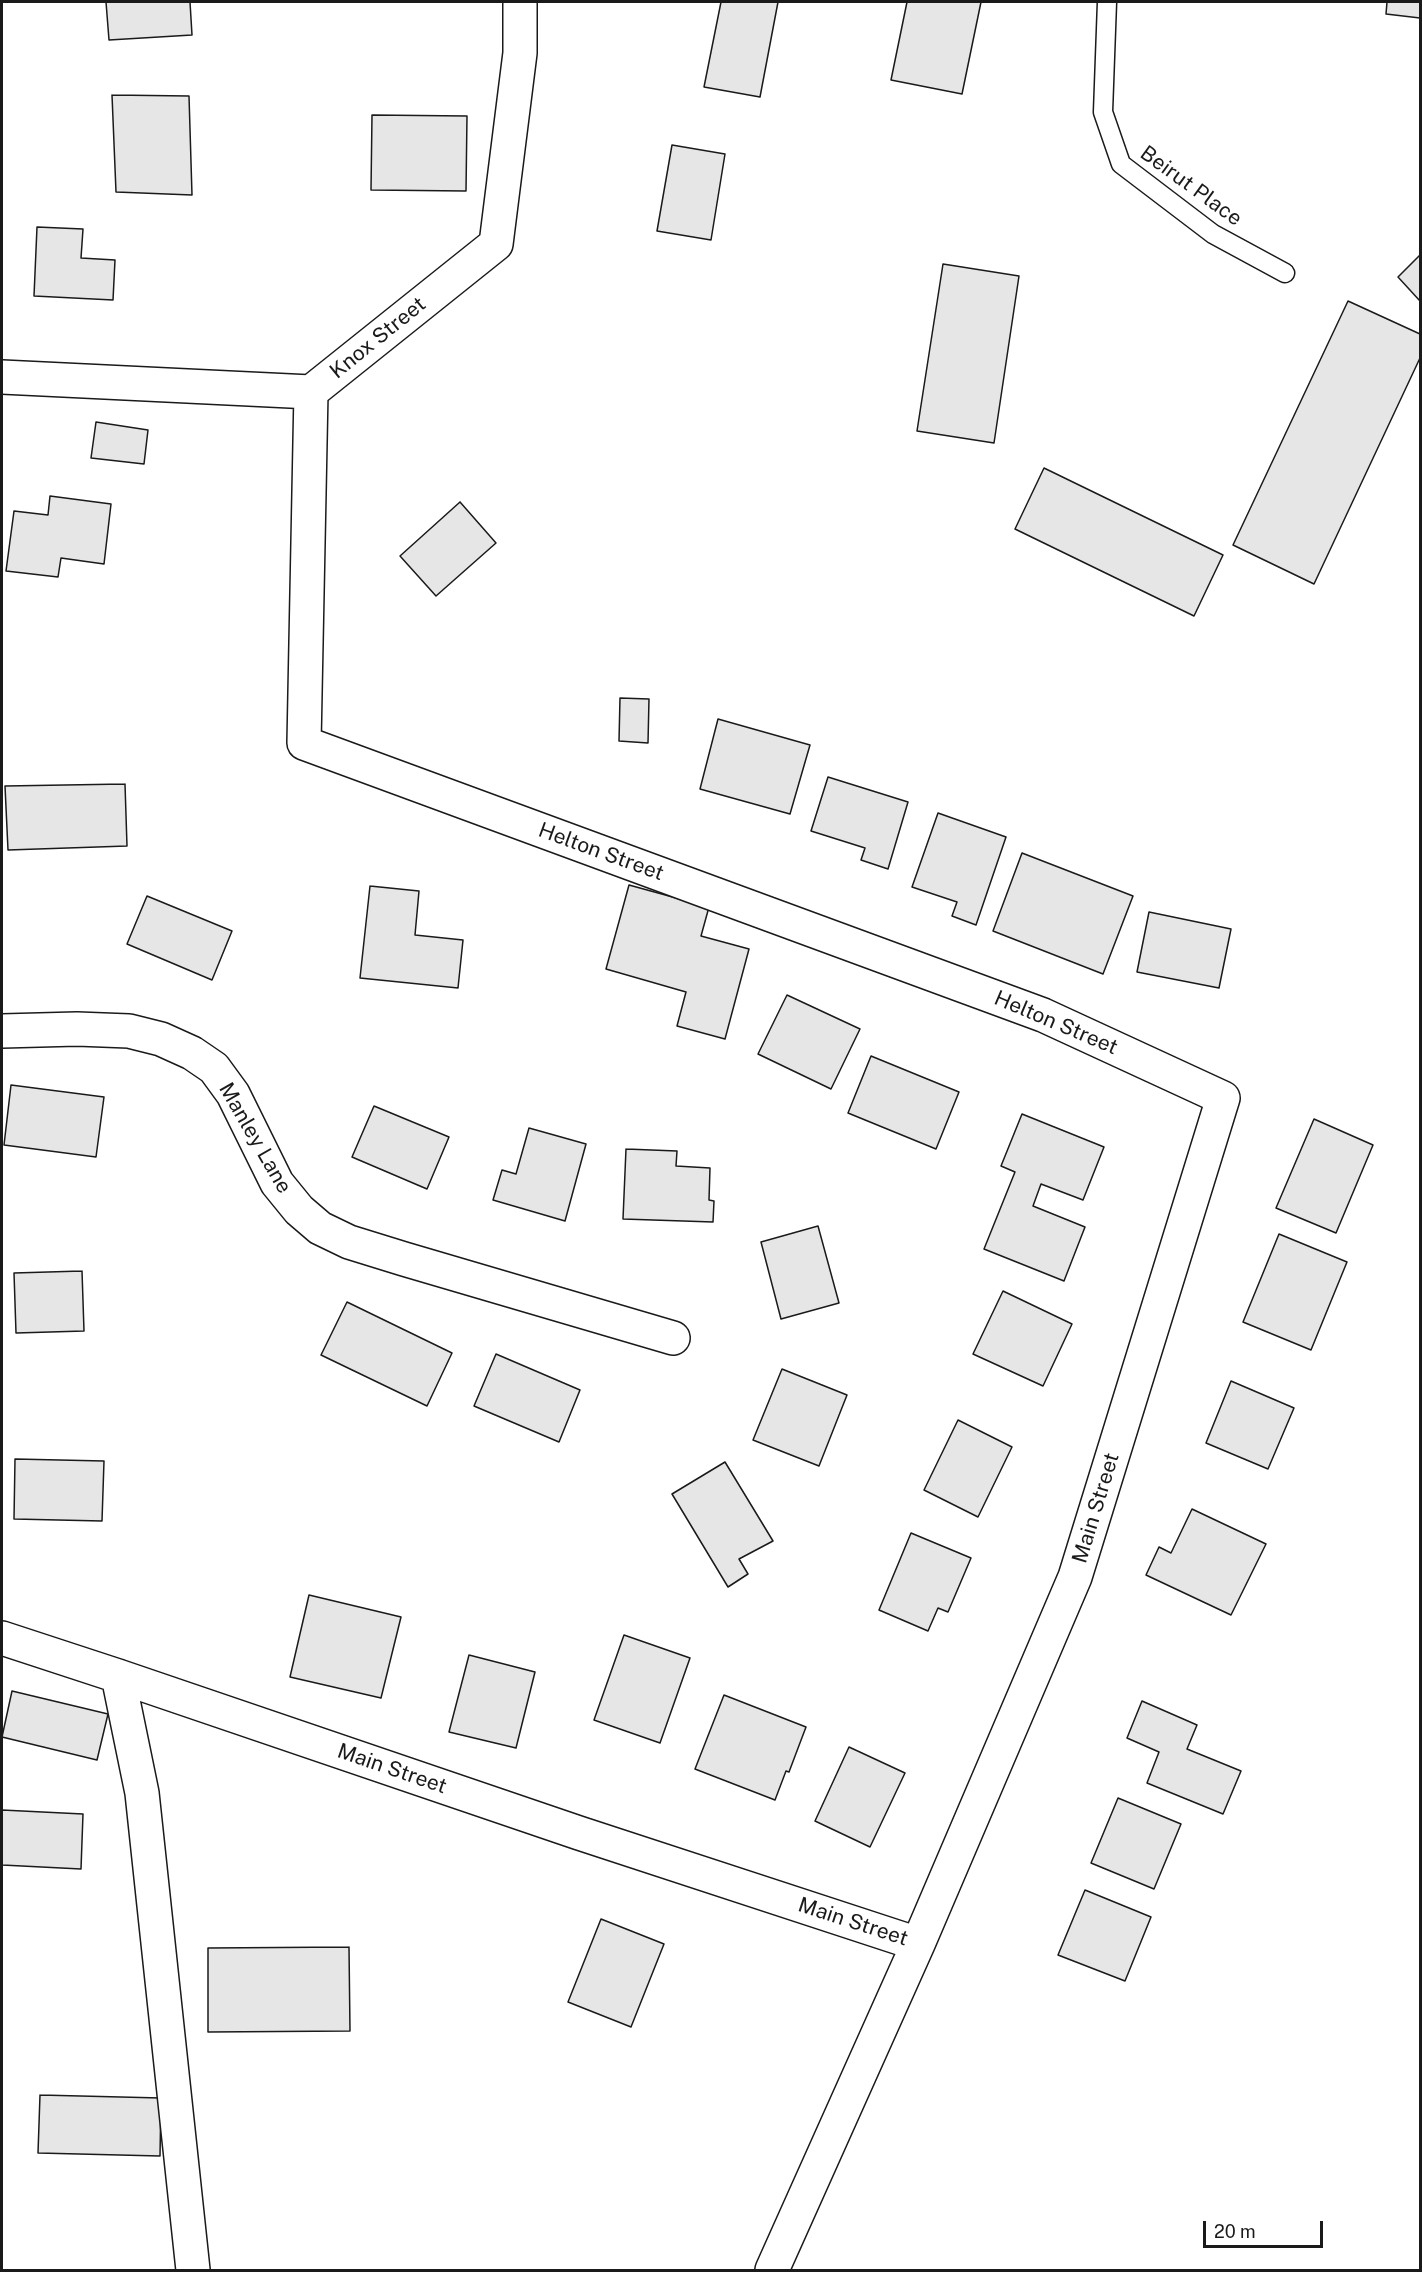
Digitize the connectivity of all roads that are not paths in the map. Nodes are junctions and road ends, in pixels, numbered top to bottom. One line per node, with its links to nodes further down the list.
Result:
1 (520, 2): 5 (street, Knox Street)
2 (1107, 2): 3 (lane, Beirut Place)
3 (1285, 273)
4 (2, 378): 5 (street, Knox Street)
5 (311, 392): 7 (street, Helton Street)
6 (2, 1031): 8 (street, Manley Lane)
7 (1223, 1098): 11 (street, Main Street)
8 (673, 1338)
9 (2, 1638): 10 (street, Main Street)
10 (118, 1676): 11 (street, Main Street); 12 (street)
11 (918, 1944): 13 (street)
12 (194, 2271)
13 (772, 2271)

